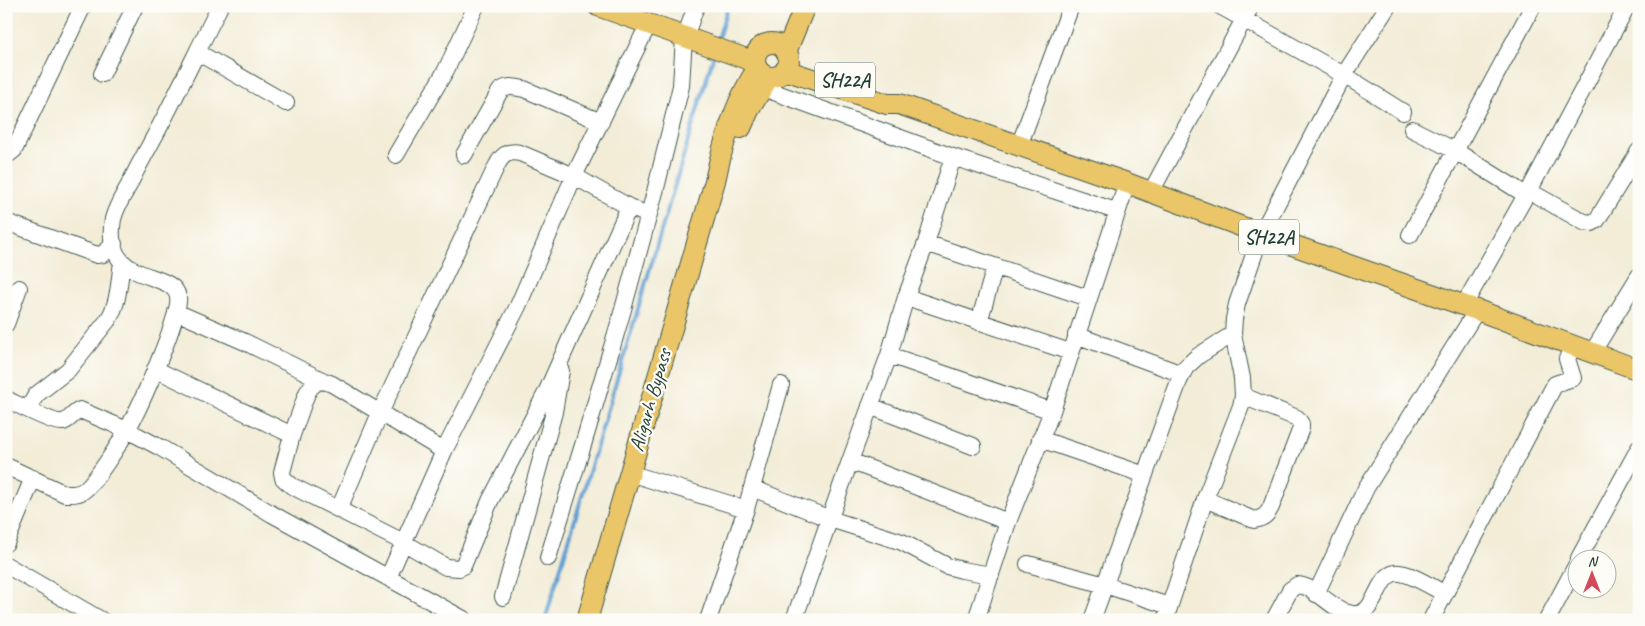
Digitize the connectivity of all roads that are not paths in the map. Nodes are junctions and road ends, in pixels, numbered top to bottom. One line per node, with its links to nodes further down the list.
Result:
1 (83, 6): 29 (street)
2 (135, 6): 20 (street)
3 (476, 6): 30 (street)
4 (598, 6): 16 (main road, SH22A)
5 (638, 6): 17 (main road, SH22A)
6 (696, 6): 17 (street)
7 (792, 6): 19 (main road, Aligarh Bypass)
8 (805, 6): 19 (main road, Aligarh Bypass)
9 (1071, 6): 26 (street)
10 (1220, 6): 15 (street)
11 (1388, 6): 21 (street)
12 (1533, 6): 27 (street)
13 (1627, 6): 36 (street)
14 (219, 7): 18 (street)
15 (1248, 13): 21 (street); 35 (street)
16 (648, 25): 17 (main road, SH22A); 24 (street)
17 (693, 34): 19 (main road, SH22A); 39 (street)
18 (197, 52): 22 (street); 43 (street)
19 (766, 61): 26 (main road, SH22A); 32 (street); 81 (main road, Aligarh Bypass)
20 (102, 74)
21 (1344, 76): 23 (street); 41 (street)
22 (286, 103)
23 (1403, 112)
24 (601, 122): 31 (street); 33 (street)
25 (1412, 129): 27 (street)
26 (1019, 146): 34 (main road, SH22A)
27 (1454, 150): 36 (street); 42 (street)
28 (1639, 151): 36 (street)
29 (6, 154)
30 (396, 155)
31 (464, 155)
32 (953, 156): 38 (street); 44 (street)
33 (574, 176): 37 (street); 72 (street); 78 (street)
34 (1127, 183): 35 (main road, SH22A); 38 (street)
35 (1151, 192): 41 (main road, SH22A)
36 (1528, 193): 51 (street)
37 (629, 207): 39 (street); 60 (street)
38 (1116, 211): 50 (street)
39 (648, 215): 93 (street)
40 (6, 222): 43 (street)
41 (1261, 234): 51 (main road, SH22A); 55 (street)
42 (1410, 235)
43 (114, 244): 45 (street)
44 (926, 244): 46 (street); 49 (street)
45 (122, 262): 52 (street); 70 (street)
46 (996, 267): 50 (street); 53 (street)
47 (1639, 276): 59 (street)
48 (19, 288): 54 (street)
49 (906, 297): 53 (street); 61 (street)
50 (1088, 298): 56 (street)
51 (1470, 308): 57 (main road, SH22A); 100 (street)
52 (176, 312): 62 (street); 65 (street)
53 (979, 322): 58 (street)
54 (6, 324)
55 (1233, 334): 64 (street); 67 (street)
56 (1076, 335): 58 (street); 64 (street)
57 (1573, 346): 59 (main road, SH22A); 101 (street)
58 (1070, 352): 71 (street)
59 (1592, 353): 63 (main road, SH22A)
60 (563, 354): 91 (street); 102 (street)
61 (889, 355): 69 (street); 71 (street)
62 (155, 369): 73 (street); 74 (street)
63 (1639, 370)
64 (1182, 374): 82 (street)
65 (324, 381): 72 (street); 74 (street)
66 (781, 386): 84 (street)
67 (1243, 396): 85 (street); 85 (street)
68 (6, 400): 70 (street)
69 (870, 406): 76 (street); 79 (street)
70 (28, 409): 73 (street)
71 (1052, 411): 75 (street)
72 (380, 413): 78 (street); 86 (street)
73 (127, 430): 83 (street); 97 (street)
74 (292, 435): 86 (street)
75 (1040, 439): 82 (street); 89 (street)
76 (973, 446)
77 (1639, 448): 92 (street)
78 (444, 451): 91 (street)
79 (850, 461): 88 (street); 89 (street)
80 (6, 466): 83 (street)
81 (629, 473): 87 (street); 107 (main road, Aligarh Bypass)
82 (1145, 475): 99 (street)
83 (32, 478): 90 (street)
84 (752, 488): 87 (street); 88 (street)
85 (1205, 499): 103 (street)
86 (339, 509): 91 (street)
87 (746, 509): 108 (street)
88 (830, 519): 96 (street); 109 (street)
89 (1008, 522): 96 (street)
90 (6, 542)
91 (403, 542): 97 (street)
92 (1584, 548)
93 (548, 558)
94 (1028, 564): 99 (street)
95 (6, 565): 105 (street)
96 (991, 575): 110 (street)
97 (388, 578): 106 (street)
98 (1568, 580): 114 (street)
99 (1105, 585): 103 (street); 111 (street)
100 (1316, 594): 104 (street); 112 (street)
101 (1445, 594): 104 (street); 113 (street)
102 (503, 597)
103 (1167, 613)
104 (1340, 616)
105 (101, 620)
106 (465, 620)
107 (587, 620)
108 (708, 620)
109 (794, 620)
110 (976, 620)
111 (1092, 620)
112 (1274, 620)
113 (1431, 620)
114 (1546, 620)

